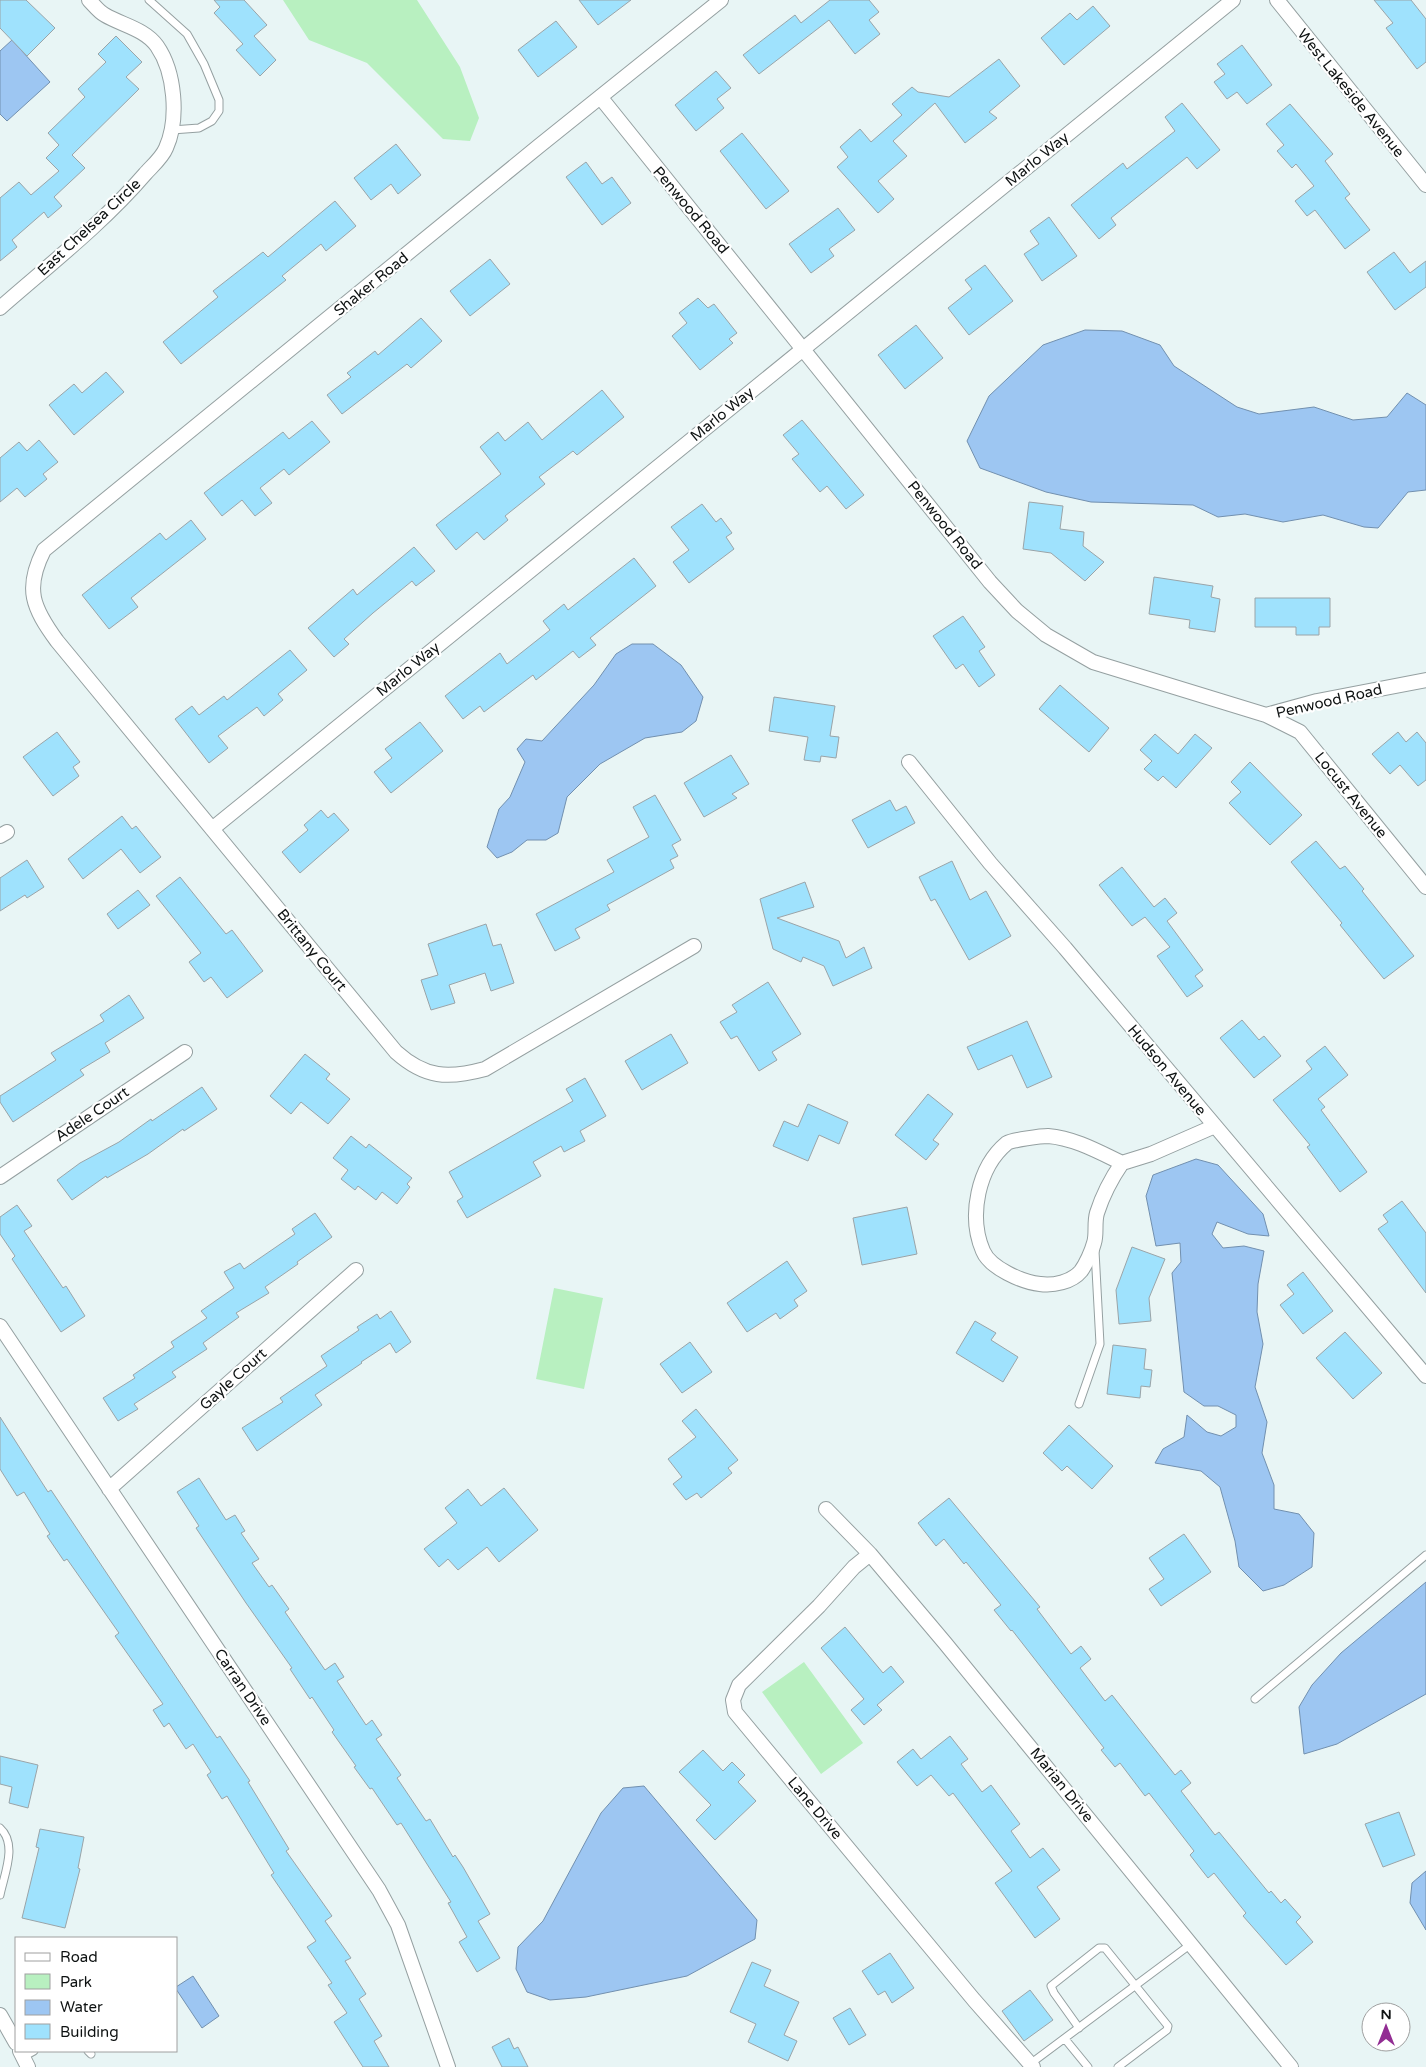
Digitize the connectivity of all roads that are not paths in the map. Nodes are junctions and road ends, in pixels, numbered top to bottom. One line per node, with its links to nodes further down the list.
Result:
1 (88, 0): 7 (street, East Chelsea Circle)
2 (149, 0): 7 (lane)
3 (721, 0): 6 (street, Shaker Road)
4 (1233, 0): 10 (street, Marlo Way)
5 (1277, 0): 8 (street, West Lakeside Avenue)
6 (601, 98): 10 (street, Penwood Road); 11 (street, Shaker Road)
7 (172, 130): 9 (street, East Chelsea Circle)
8 (1426, 185)
9 (0, 308)
10 (803, 348): 13 (street, Penwood Road); 15 (street, Marlo Way)
11 (34, 577): 15 (street, Brittany Court)
12 (1426, 680): 13 (street, Penwood Road)
13 (1266, 715): 16 (street, Locust Avenue)
14 (909, 762): 19 (street, Hudson Avenue)
15 (212, 829): 17 (street, Brittany Court)
16 (1426, 887)
17 (694, 946)
18 (185, 1052): 21 (street, Adele Court)
19 (1215, 1126): 20 (street); 25 (street, Hudson Avenue)
20 (1122, 1163): 22 (street); 22 (street)
21 (0, 1177)
22 (1094, 1243): 26 (lane)
23 (356, 1270): 27 (street, Gayle Court)
24 (0, 1326): 27 (street, Carran Drive)
25 (1425, 1372)
26 (1079, 1404)
27 (110, 1489): 41 (street, Carran Drive)
28 (826, 1509): 29 (street, Marian Drive)
29 (870, 1554): 34 (street, Marian Drive); 40 (street, Lane Drive)
30 (1426, 1555): 31 (lane)
31 (1256, 1699)
32 (0, 1828): 33 (lane)
33 (0, 1895)
34 (1191, 1944): 35 (lane); 44 (street, Marian Drive)
35 (1137, 1986): 37 (lane); 37 (lane); 43 (lane)
36 (0, 2015): 39 (street)
37 (1079, 2028): 38 (lane)
38 (1065, 2039): 40 (lane); 42 (lane)
39 (15, 2041)
40 (1032, 2066)
41 (448, 2067)
42 (1088, 2067)
43 (1118, 2067)
44 (1291, 2067)

